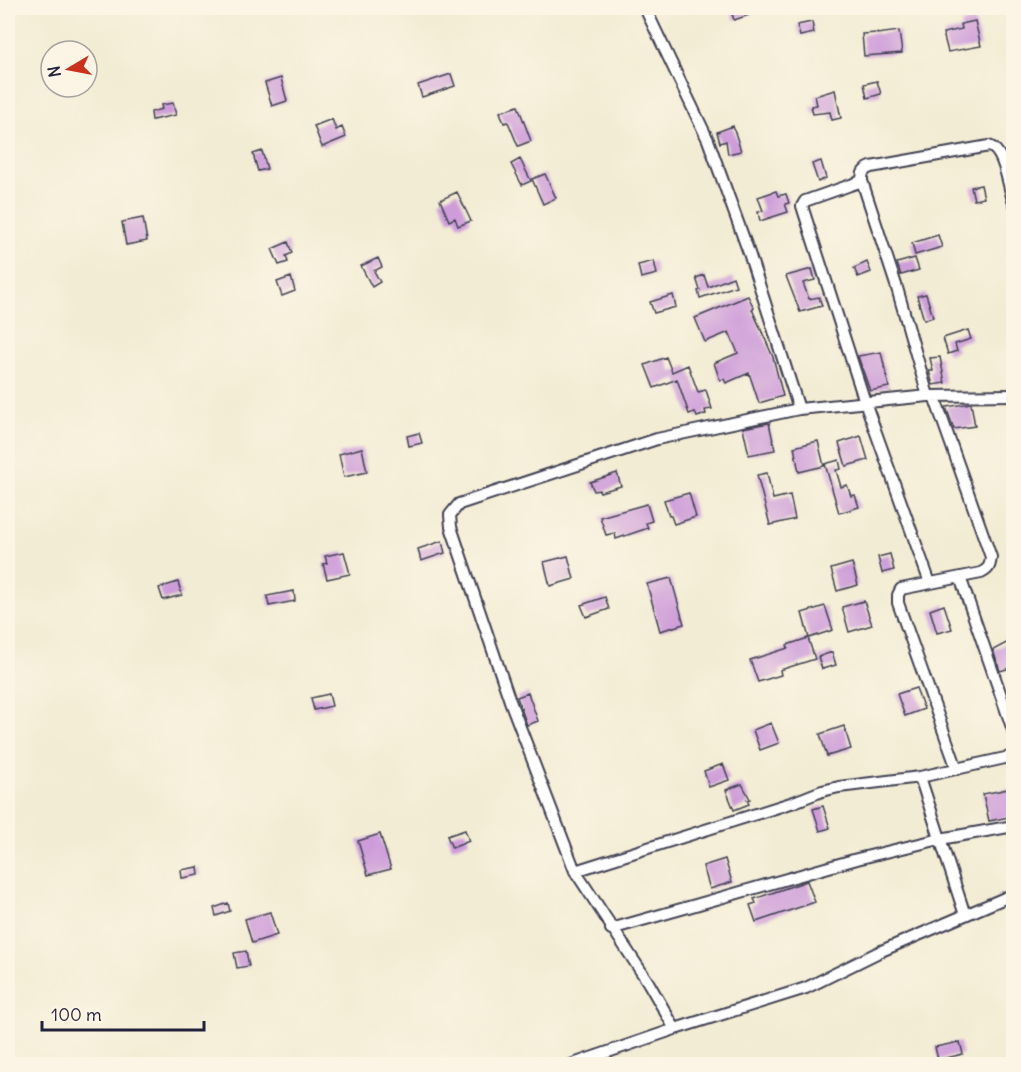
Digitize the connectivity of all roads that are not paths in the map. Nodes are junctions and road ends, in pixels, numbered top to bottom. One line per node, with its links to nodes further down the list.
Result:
1 (645, 8): 7 (street)
2 (862, 181): 3 (street); 5 (street); 6 (street)
3 (1014, 202)
4 (1014, 395): 5 (street)
5 (931, 396): 6 (street); 8 (street)
6 (865, 402): 7 (street); 9 (street)
7 (799, 409): 16 (street)
8 (960, 577): 9 (street); 10 (street)
9 (930, 583): 12 (street)
10 (1014, 733)
11 (1014, 756): 12 (street)
12 (957, 769): 13 (street)
13 (920, 777): 15 (street); 16 (street)
14 (1014, 826): 15 (street)
15 (940, 839): 18 (street); 19 (street)
16 (575, 872): 19 (street)
17 (1014, 894): 18 (street)
18 (965, 915): 20 (street)
19 (611, 929): 20 (street)
20 (675, 1029): 21 (street)
21 (573, 1065)

